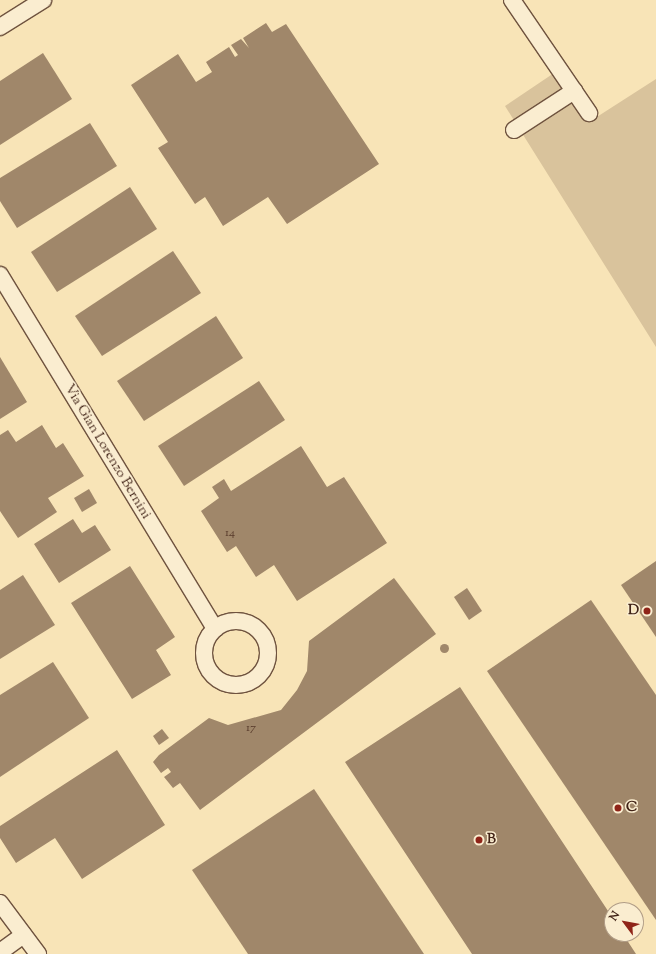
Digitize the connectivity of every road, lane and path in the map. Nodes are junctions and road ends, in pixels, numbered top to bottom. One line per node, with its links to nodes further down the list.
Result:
1 (43, 0): 3 (street)
2 (512, 0): 4 (street)
3 (0, 27)
4 (574, 91): 5 (street); 6 (street)
5 (589, 113)
6 (514, 130)
7 (0, 275): 8 (street, Via Gian Lorenzo Bernini)
8 (215, 629)
9 (0, 903): 10 (street)
10 (23, 935): 11 (street); 12 (street)
11 (0, 952)
12 (38, 954)

